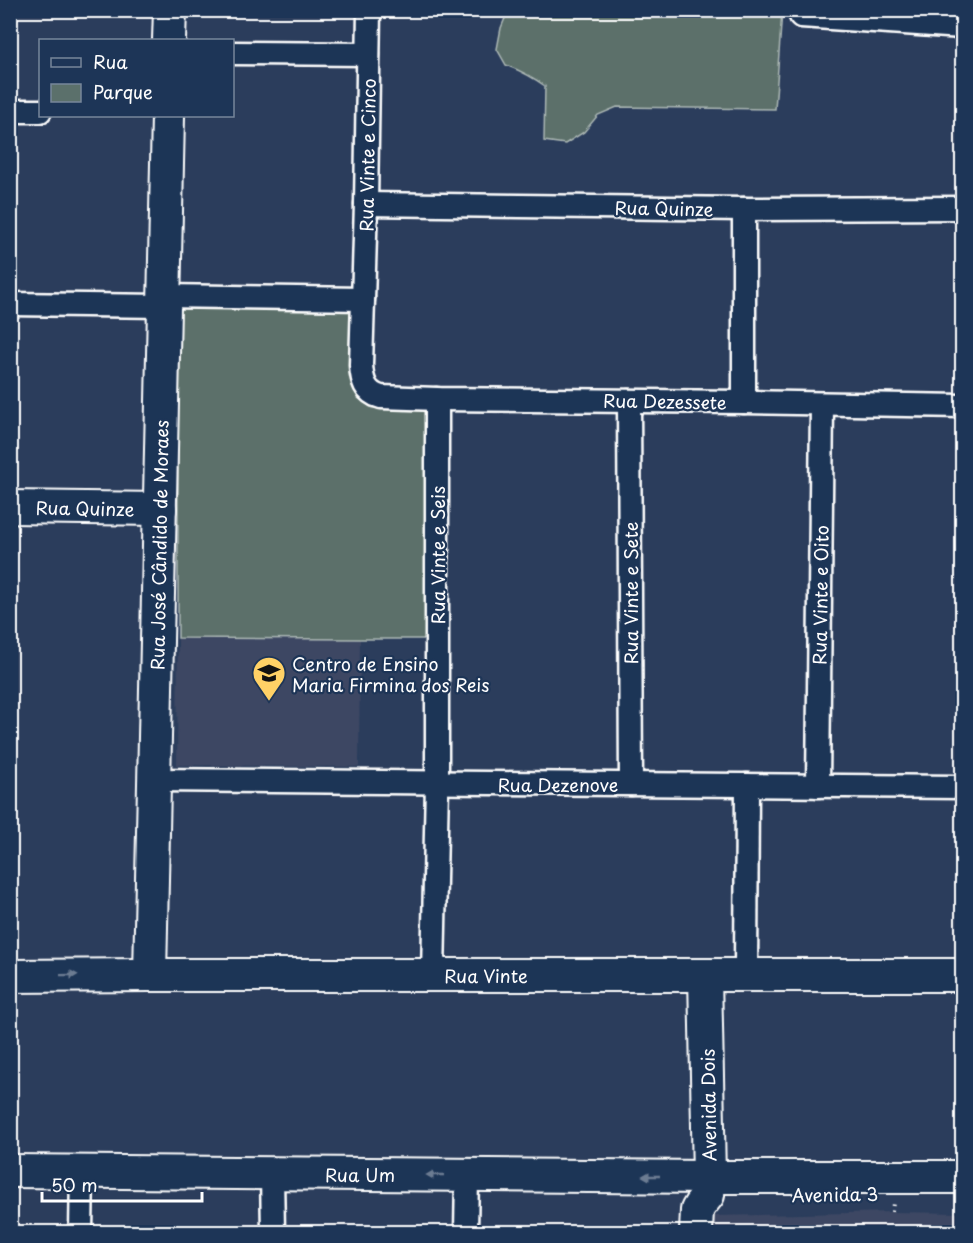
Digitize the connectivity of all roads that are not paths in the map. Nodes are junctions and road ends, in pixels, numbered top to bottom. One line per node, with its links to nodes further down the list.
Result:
1 (170, 10): 5 (street)
2 (369, 10): 7 (street, Rua Vinte e Cinco)
3 (801, 16): 4 (street)
4 (963, 27)
5 (169, 39)
6 (234, 53): 7 (street)
7 (368, 54): 11 (street, Rua Vinte e Cinco)
8 (10, 111): 9 (street)
9 (39, 111)
10 (168, 117): 15 (street, Rua José Cândido de Moraes)
11 (366, 204): 12 (street, Rua Quinze); 14 (street, Rua Vinte e Cinco)
12 (744, 208): 13 (street, Rua Quinze); 20 (street)
13 (963, 208)
14 (363, 299): 15 (street); 17 (street, Rua Vinte e Cinco)
15 (164, 301): 16 (street); 24 (street, Rua José Cândido de Moraes)
16 (10, 304)
17 (369, 391): 18 (street, Rua Dezessete)
18 (437, 399): 19 (street, Rua Dezessete); 26 (street, Rua Vinte e Seis)
19 (629, 401): 20 (street, Rua Dezessete); 27 (street, Rua Vinte e Sete)
20 (744, 402): 21 (street, Rua Dezessete)
21 (822, 404): 22 (street, Rua Dezessete); 29 (street, Rua Vinte e Oito)
22 (963, 406)
23 (10, 507): 24 (street, Rua Quinze)
24 (160, 508): 25 (street, Rua José Cândido de Moraes)
25 (154, 780): 26 (street, Rua Dezenove); 31 (street, Rua José Cândido de Moraes)
26 (437, 783): 27 (street, Rua Dezenove); 32 (street, Rua Vinte e Seis)
27 (631, 784): 28 (street, Rua Dezenove)
28 (747, 785): 29 (street, Rua Dezenove); 34 (street)
29 (818, 786): 30 (street, Rua Dezenove)
30 (963, 787)
31 (150, 975): 32 (street, Rua Vinte); 36 (street, Rua Vinte, one-way to 31)
32 (434, 975): 33 (street, Rua Vinte)
33 (705, 975): 34 (street, Rua Vinte); 42 (street, Avenida Dois)
34 (746, 975): 35 (street, Rua Vinte)
35 (963, 975)
36 (10, 976)
37 (10, 1172): 38 (street, Rua Um)
38 (82, 1172): 39 (street, Rua Um); 44 (street)
39 (272, 1174): 40 (street, Rua Um, one-way to 39); 45 (street)
40 (467, 1175): 42 (street, Rua Um, one-way to 40); 46 (street)
41 (963, 1177): 42 (street, Avenida 3)
42 (706, 1183): 43 (street, Avenida 3); 47 (street, Avenida Dois); 48 (street, Avenida Dois)
43 (963, 1194)
44 (81, 1233)
45 (273, 1233)
46 (466, 1233)
47 (675, 1233)
48 (696, 1233)

